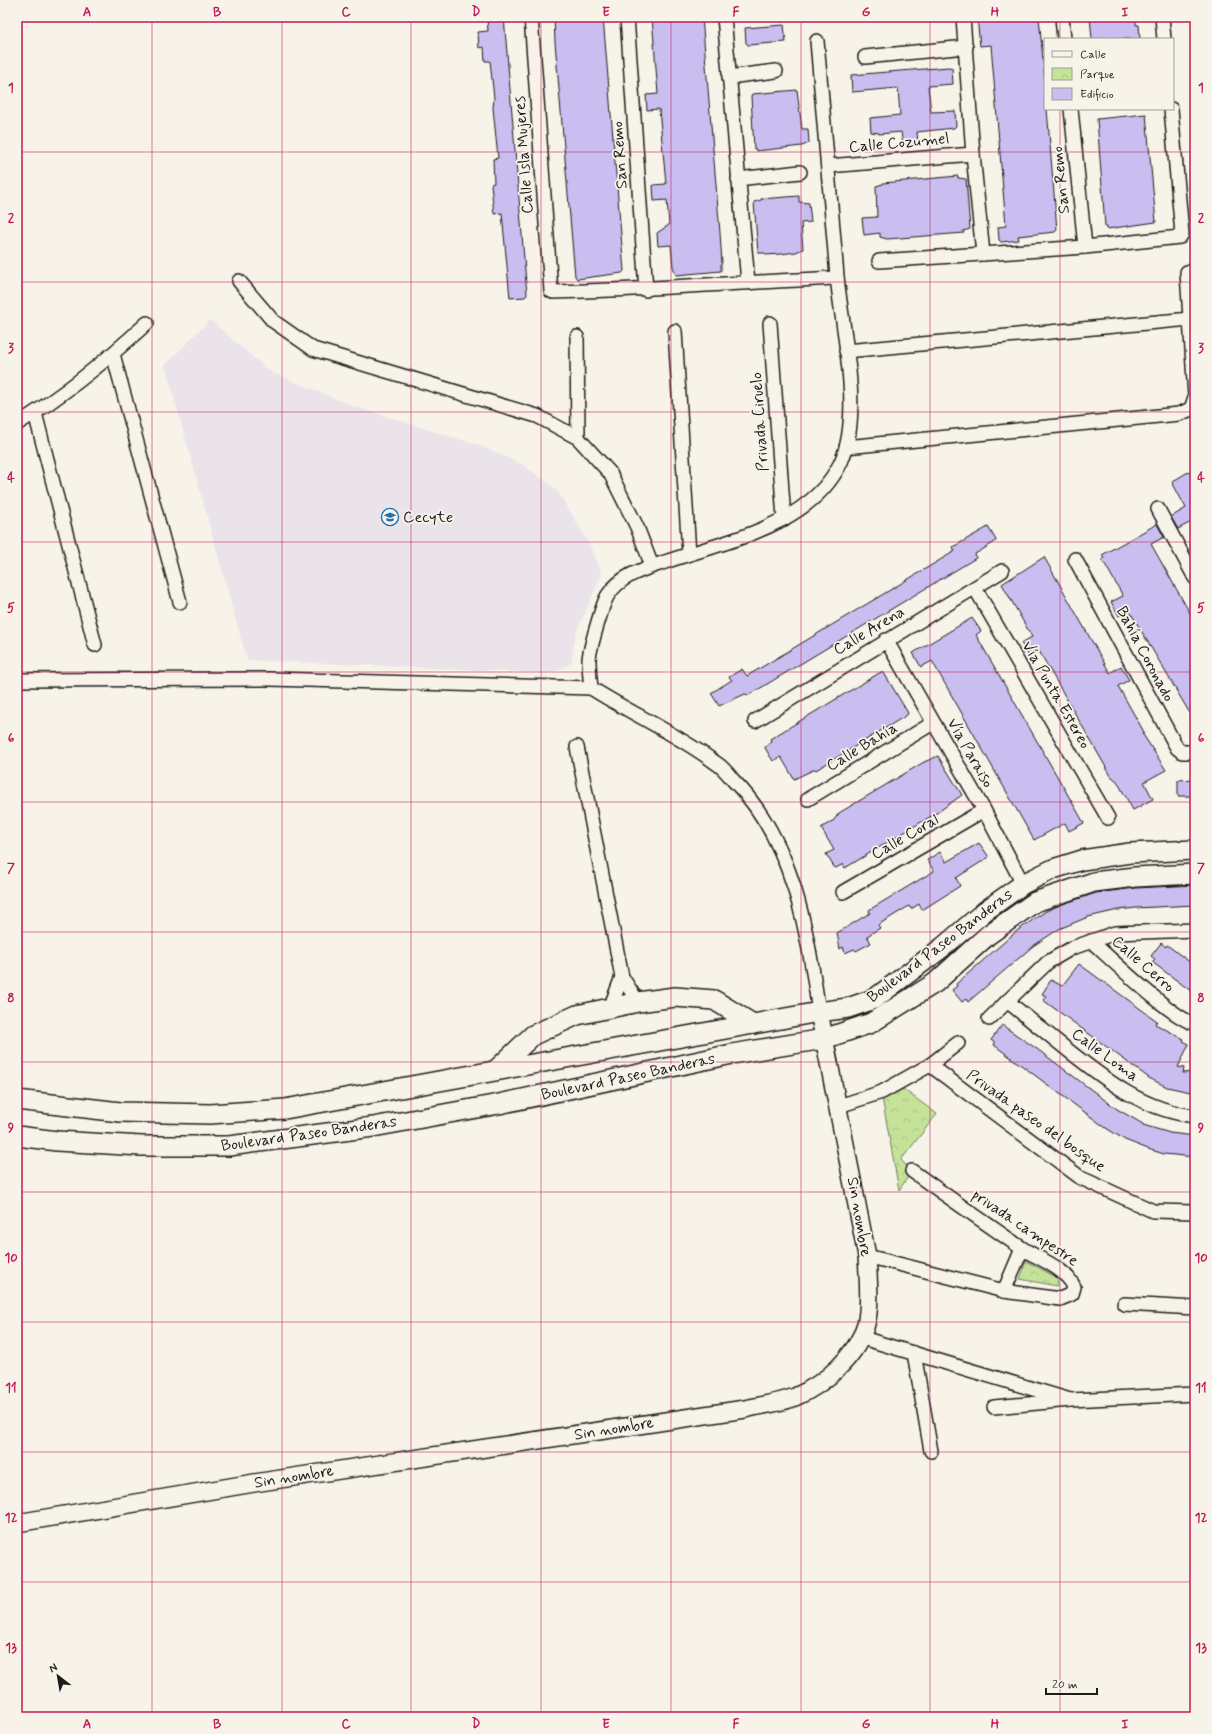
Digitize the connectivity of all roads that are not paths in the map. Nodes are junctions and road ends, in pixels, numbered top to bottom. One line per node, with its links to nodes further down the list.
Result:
1 (531, 17): 27 (street, Calle Isla Mujeres)
2 (628, 17): 27 (street, San Remo)
3 (724, 17): 13 (street)
4 (963, 17): 10 (street)
5 (1062, 17): 7 (street)
6 (1162, 17): 8 (street)
7 (1064, 38)
8 (1164, 38)
9 (817, 41): 17 (street)
10 (966, 47): 11 (street); 16 (street)
11 (865, 57)
12 (776, 71): 13 (street)
13 (729, 77): 19 (street)
14 (1071, 110): 20 (street, San Remo)
15 (1171, 110): 20 (street)
16 (973, 154): 17 (street, Calle Cozumel); 21 (street)
17 (828, 166): 24 (street)
18 (800, 172): 19 (street)
19 (738, 179): 26 (street)
20 (1085, 247): 21 (street)
21 (983, 254): 22 (street)
22 (879, 260)
23 (1187, 272): 28 (street)
24 (838, 278): 26 (street); 33 (street)
25 (239, 281): 37 (street)
26 (748, 282): 27 (street)
27 (646, 290)
28 (1190, 319): 33 (street); 38 (street)
29 (148, 323): 34 (street)
30 (770, 323): 40 (street, Privada Ciruelo)
31 (675, 331): 41 (street)
32 (577, 336): 37 (street)
33 (846, 351): 38 (street)
34 (113, 354): 35 (street); 47 (street)
35 (35, 413): 36 (street); 49 (street)
36 (17, 424)
37 (578, 438): 43 (street)
38 (846, 446): 40 (street)
39 (1158, 509): 45 (street)
40 (784, 519): 41 (street)
41 (688, 554): 43 (street)
42 (1075, 559): 55 (street, Bahía Coronado)
43 (652, 566): 51 (street)
44 (1002, 571): 46 (street, Calle Arena)
45 (1195, 578)
46 (974, 588): 48 (street, Calle Arena); 58 (street, Vía Punta Estereo)
47 (180, 602)
48 (886, 640): 52 (street, Calle Arena); 53 (street, Vía Paraiso)
49 (95, 645)
50 (17, 680): 51 (street)
51 (591, 688): 69 (street)
52 (755, 721)
53 (933, 723): 56 (street, Calle Bahía); 57 (street, Vía Paraiso)
54 (577, 747): 65 (street)
55 (1195, 752)
56 (808, 799)
57 (984, 810): 61 (street, Vía Paraiso); 62 (street, Calle Coral)
58 (1108, 818)
59 (1195, 850): 61 (main road, Boulevard Paseo Banderas)
60 (1195, 874): 73 (main road, Boulevard Paseo Banderas)
61 (1023, 884): 69 (main road, Boulevard Paseo Banderas)
62 (843, 892)
63 (1195, 930): 64 (street)
64 (1091, 941): 66 (street); 71 (street, Calle Cerro)
65 (622, 977): 67 (street); 68 (street)
66 (1007, 1001): 70 (street); 79 (street, Calle Loma)
67 (638, 1002): 68 (main road); 72 (main road)
68 (610, 1008): 76 (main road)
69 (819, 1012): 72 (main road, Boulevard Paseo Banderas); 73 (street, Sin nombre)
70 (989, 1018)
71 (1195, 1023)
72 (753, 1024): 76 (main road, Boulevard Paseo Banderas)
73 (824, 1039): 78 (street, Sin nombre); 80 (main road, Boulevard Paseo Banderas)
74 (958, 1042): 75 (street)
75 (930, 1065): 78 (street); 82 (street, Privada paseo del bosque)
76 (496, 1070): 77 (main road, Boulevard Paseo Banderas)
77 (17, 1100)
78 (839, 1106): 84 (street, Sin nombre)
79 (1195, 1116)
80 (17, 1136)
81 (912, 1172): 83 (street, privada campestre)
82 (1195, 1212)
83 (1022, 1249): 85 (street); 85 (street, privada campestre)
84 (867, 1256): 85 (street, privada campestre); 88 (street, Sin nombre)
85 (1004, 1291)
86 (1124, 1304): 87 (street)
87 (1195, 1308)
88 (859, 1337): 89 (street); 94 (street, Sin nombre)
89 (914, 1353): 91 (street); 93 (street)
90 (1195, 1394): 91 (street)
91 (1070, 1400): 92 (street)
92 (994, 1407)
93 (931, 1451)
94 (17, 1523)

